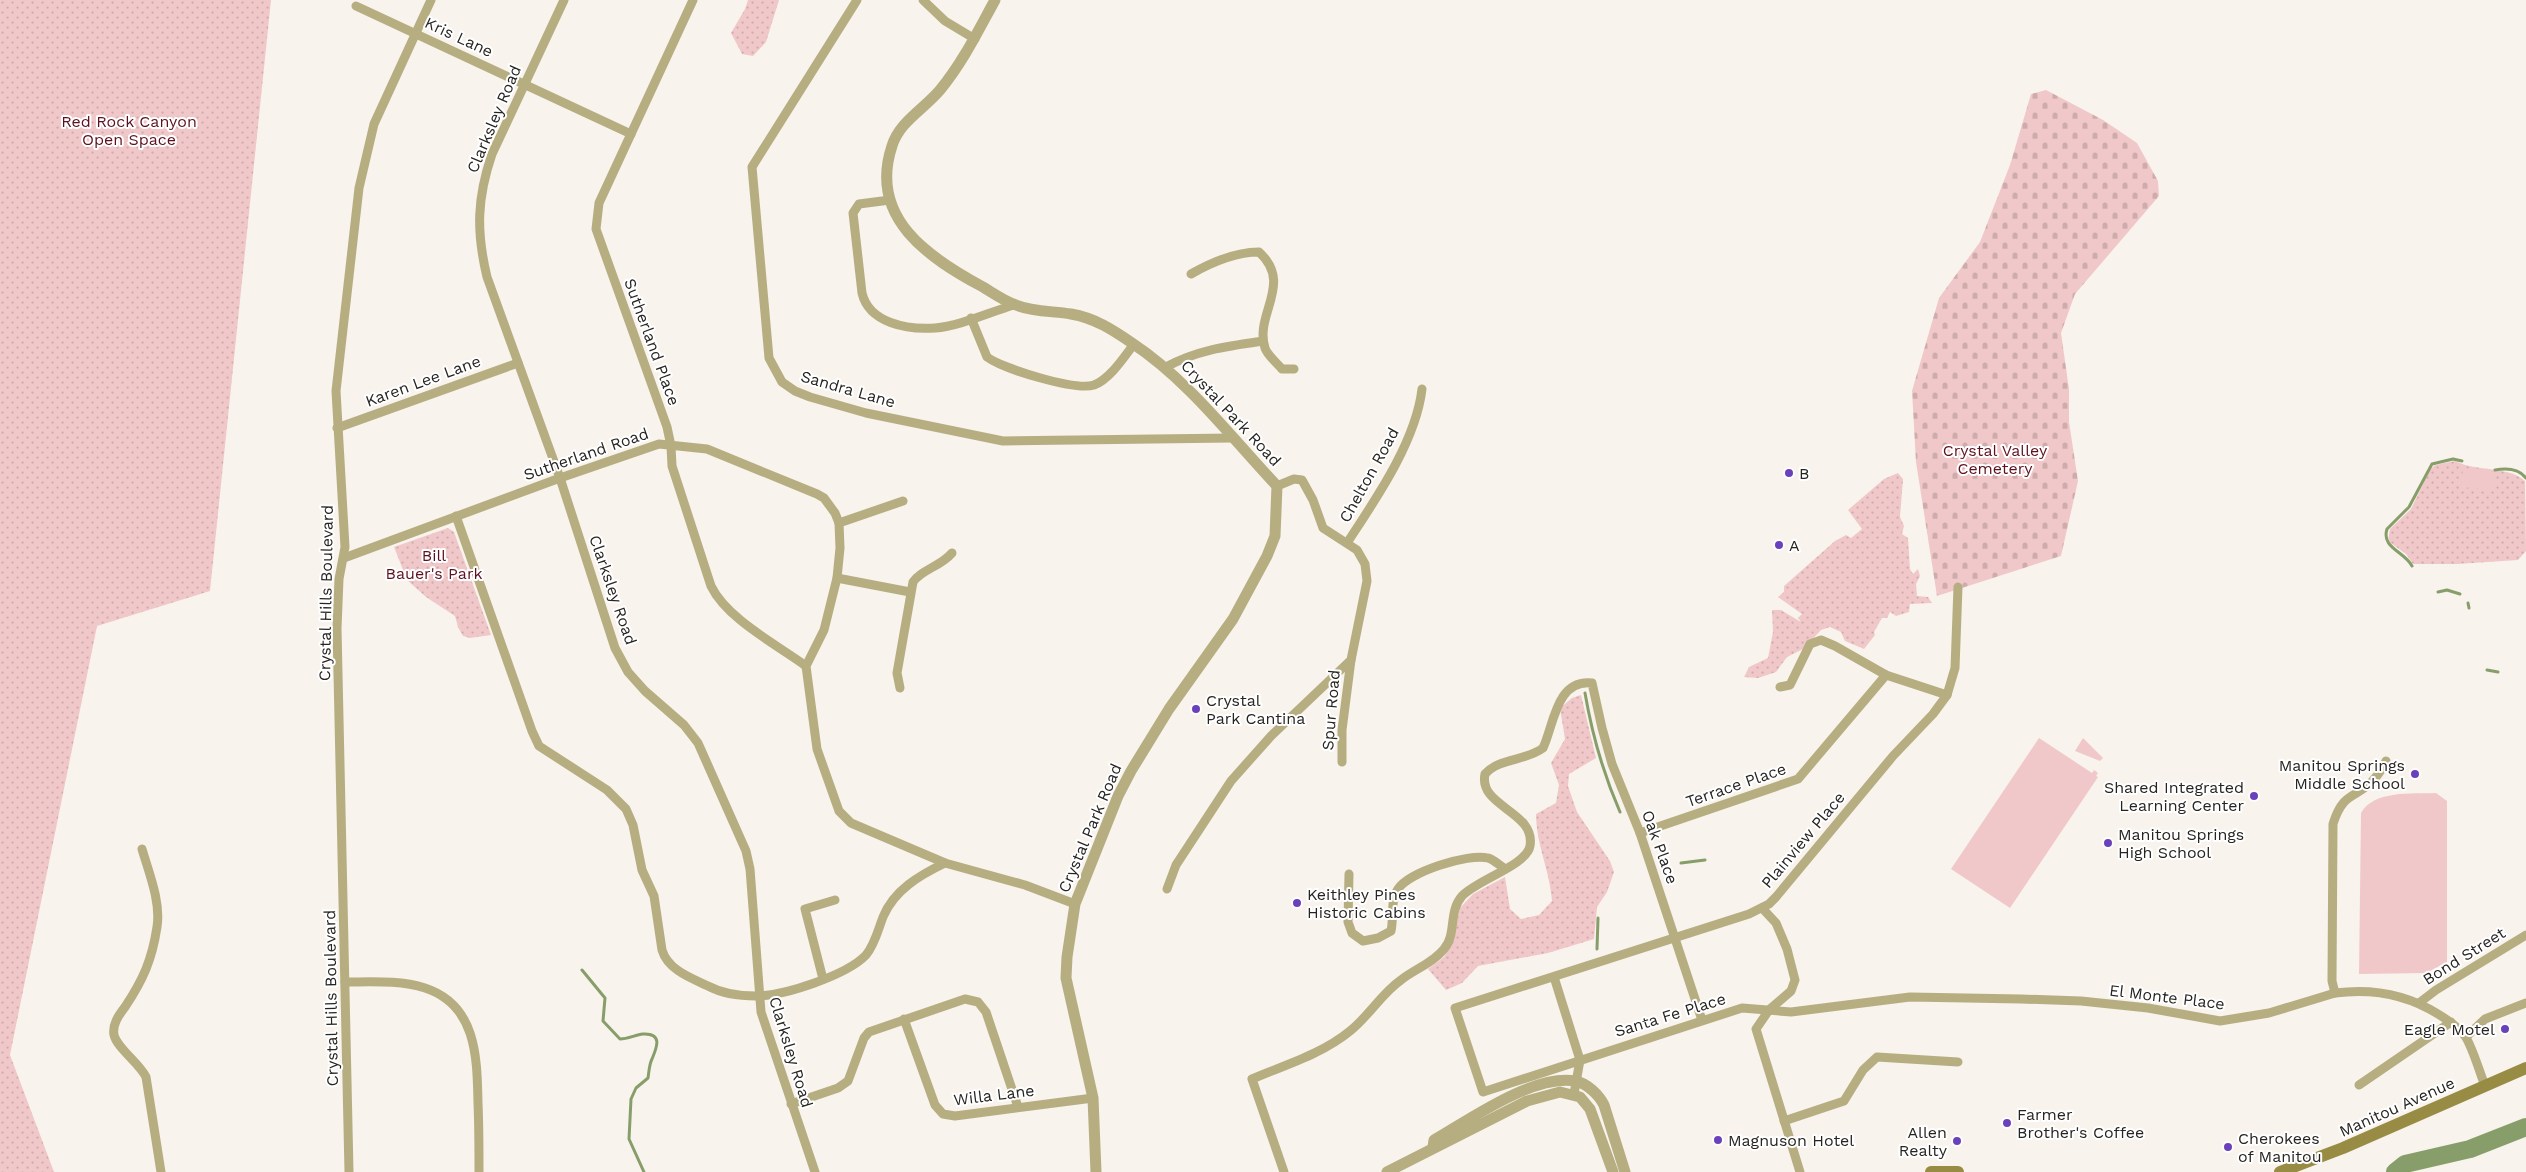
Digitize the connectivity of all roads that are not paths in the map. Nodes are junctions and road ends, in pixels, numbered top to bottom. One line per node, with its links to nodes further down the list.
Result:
1 (431, 0): 8 (street, Crystal Hills Boulevard)
2 (564, 0): 10 (street, Clarksley Road)
3 (693, 0): 11 (street, Sutherland Place)
4 (856, 0): 23 (street, Sandra Lane)
5 (923, 0): 9 (street)
6 (995, 0): 9 (street, Crystal Park Road)
7 (356, 6): 8 (street, Kris Lane)
8 (416, 33): 10 (street, Kris Lane); 22 (street, Crystal Hills Boulevard)
9 (975, 39): 12 (street, Crystal Park Road)
10 (525, 84): 11 (street, Kris Lane); 18 (street, Clarksley Road)
11 (631, 134): 24 (street, Sutherland Place)
12 (890, 200): 14 (street, Crystal Park Road); 15 (street)
13 (1191, 274): 16 (street)
14 (1014, 305): 15 (street); 17 (street, Crystal Park Road)
15 (971, 318): 17 (street)
16 (1263, 341): 19 (street); 20 (street)
17 (1134, 344): 19 (street, Crystal Park Road)
18 (518, 363): 22 (street, Karen Lee Lane); 25 (street, Clarksley Road)
19 (1166, 367): 23 (street, Crystal Park Road)
20 (1294, 369)
21 (1422, 389): 30 (street, Chelton Road)
22 (338, 428): 32 (street, Crystal Hills Boulevard)
23 (1232, 438): 26 (street, Crystal Park Road)
24 (671, 446): 25 (street, Sutherland Road); 29 (street, Sutherland Road); 37 (street, Sutherland Place)
25 (560, 478): 28 (street, Sutherland Road); 59 (street, Clarksley Road)
26 (1276, 486): 30 (street); 51 (street, Crystal Park Road)
27 (903, 501): 29 (street)
28 (456, 516): 32 (street, Sutherland Road); 59 (street)
29 (839, 523): 33 (street, Sutherland Road)
30 (1348, 543): 36 (street, Chelton Road)
31 (952, 553): 35 (street)
32 (344, 558): 57 (street, Crystal Hills Boulevard)
33 (837, 578): 35 (street); 37 (street, Sutherland Road)
34 (1958, 587): 41 (street, Plainview Place)
35 (910, 592): 40 (street)
36 (1351, 660): 43 (street, Spur Road); 49 (street)
37 (806, 666): 46 (street)
38 (1886, 675): 39 (street); 41 (street); 44 (street, Terrace Place)
39 (1780, 687)
40 (900, 688)
41 (1947, 695): 52 (street, Plainview Place)
42 (2386, 761): 58 (street)
43 (1342, 762)
44 (1640, 833): 47 (street, Oak Place); 54 (street, Oak Place)
45 (142, 849): 81 (street)
46 (944, 862): 51 (street); 56 (street)
47 (1504, 868): 48 (street); 86 (street)
48 (1349, 874)
49 (1167, 888)
50 (835, 900): 56 (street)
51 (1075, 904): 76 (street, Crystal Park Road)
52 (1762, 908): 54 (street, Plainview Place); 63 (street)
53 (2526, 936): 61 (street, Bond Street)
54 (1676, 938): 55 (street, Plainview Place); 65 (street, Oak Place)
55 (1554, 977): 68 (street); 74 (street, Plainview Place)
56 (823, 978): 59 (street)
57 (345, 982): 82 (street, Crystal Hills Boulevard); 83 (street)
58 (2335, 993): 60 (street, El Monte Place); 61 (street, El Monte Place)
59 (758, 996): 77 (street, Clarksley Road)
60 (2021, 999): 63 (street, Santa Fe Place)
61 (2419, 1003): 66 (street, El Monte Place)
62 (2526, 1003): 67 (street)
63 (1769, 1010): 65 (street, Santa Fe Place); 79 (street)
64 (904, 1019): 77 (street); 78 (street, Willa Lane); 78 (street)
65 (1702, 1020): 68 (street, Santa Fe Place)
66 (2451, 1022): 67 (street, El Monte Place); 72 (street)
67 (2466, 1037): 73 (street, El Monte Place)
68 (1580, 1060): 71 (street); 74 (street, Santa Fe Place)
69 (1958, 1062): 79 (street)
70 (2526, 1068): 73 (main road, Manitou Avenue)
71 (1578, 1081): 75 (street); 80 (street); 89 (street)
72 (2359, 1085)
73 (2485, 1086): 93 (main road, Manitou Avenue)
74 (1483, 1092)
75 (1574, 1094): 80 (street); 88 (street)
76 (1093, 1098): 78 (street, Willa Lane); 85 (street, Crystal Park Road)
77 (791, 1104): 84 (street, Clarksley Road)
78 (1018, 1107)
79 (1784, 1121): 90 (street)
80 (1432, 1147): 87 (street)
81 (162, 1172)
82 (349, 1172)
83 (479, 1172)
84 (815, 1172)
85 (1096, 1172)
86 (1284, 1172)
87 (1387, 1172)
88 (1614, 1172)
89 (1626, 1172)
90 (1800, 1172)
91 (1931, 1172): 92 (main road)
92 (1958, 1172)
93 (2280, 1172)

